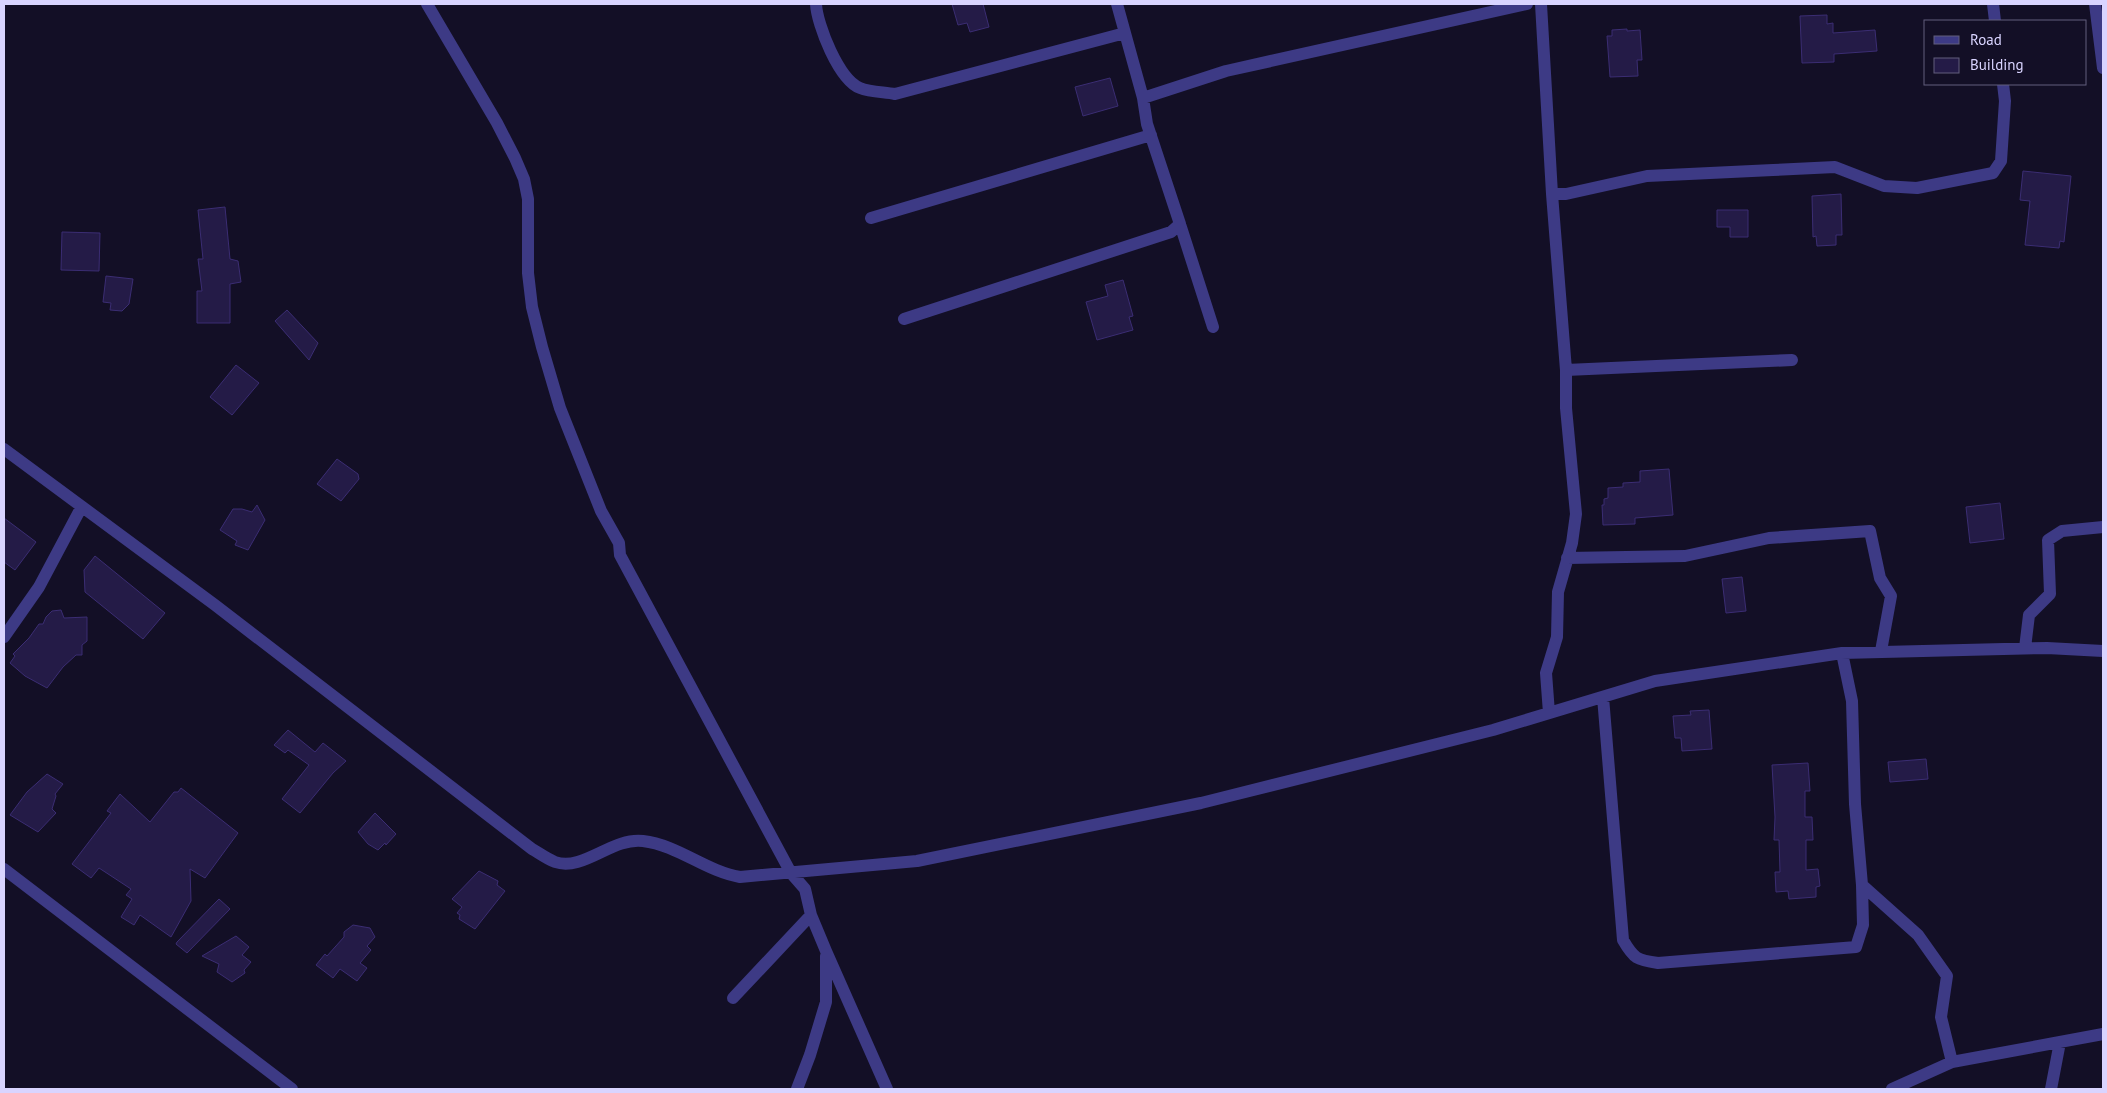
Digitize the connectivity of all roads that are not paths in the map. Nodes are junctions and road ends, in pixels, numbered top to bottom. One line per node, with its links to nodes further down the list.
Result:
1 (427, 4): 33 (street)
2 (816, 4): 9 (street)
3 (1117, 4): 9 (street)
4 (1526, 4): 12 (street)
5 (1541, 4): 14 (street)
6 (1993, 4): 8 (street)
7 (2095, 4): 10 (street)
8 (1995, 20)
9 (1125, 33): 12 (street)
10 (2103, 68)
11 (2003, 85): 14 (street)
12 (1143, 98): 13 (street)
13 (1151, 134): 15 (street); 16 (street)
14 (1552, 194): 20 (street)
15 (870, 218)
16 (1180, 224): 17 (street); 18 (street)
17 (904, 318)
18 (1213, 327)
19 (1792, 360): 20 (street)
20 (1566, 370): 24 (street)
21 (4, 449): 22 (street)
22 (81, 508): 25 (street); 33 (street)
23 (2103, 527): 26 (street)
24 (1567, 558): 27 (street); 31 (street)
25 (4, 637)
26 (2025, 648): 27 (street); 28 (street)
27 (1880, 651): 29 (street)
28 (2103, 651)
29 (1842, 653): 30 (street); 34 (street)
30 (1603, 697): 31 (street); 34 (street)
31 (1549, 713): 33 (street)
32 (4, 869): 41 (street)
33 (791, 873): 35 (street)
34 (1862, 885): 40 (street)
35 (812, 915): 36 (street); 37 (street)
36 (826, 951): 42 (street); 43 (street)
37 (733, 998)
38 (2103, 1034): 39 (street)
39 (2060, 1042): 40 (street); 45 (street)
40 (1952, 1062): 44 (street)
41 (292, 1089)
42 (797, 1089)
43 (886, 1089)
44 (1892, 1089)
45 (2051, 1089)

